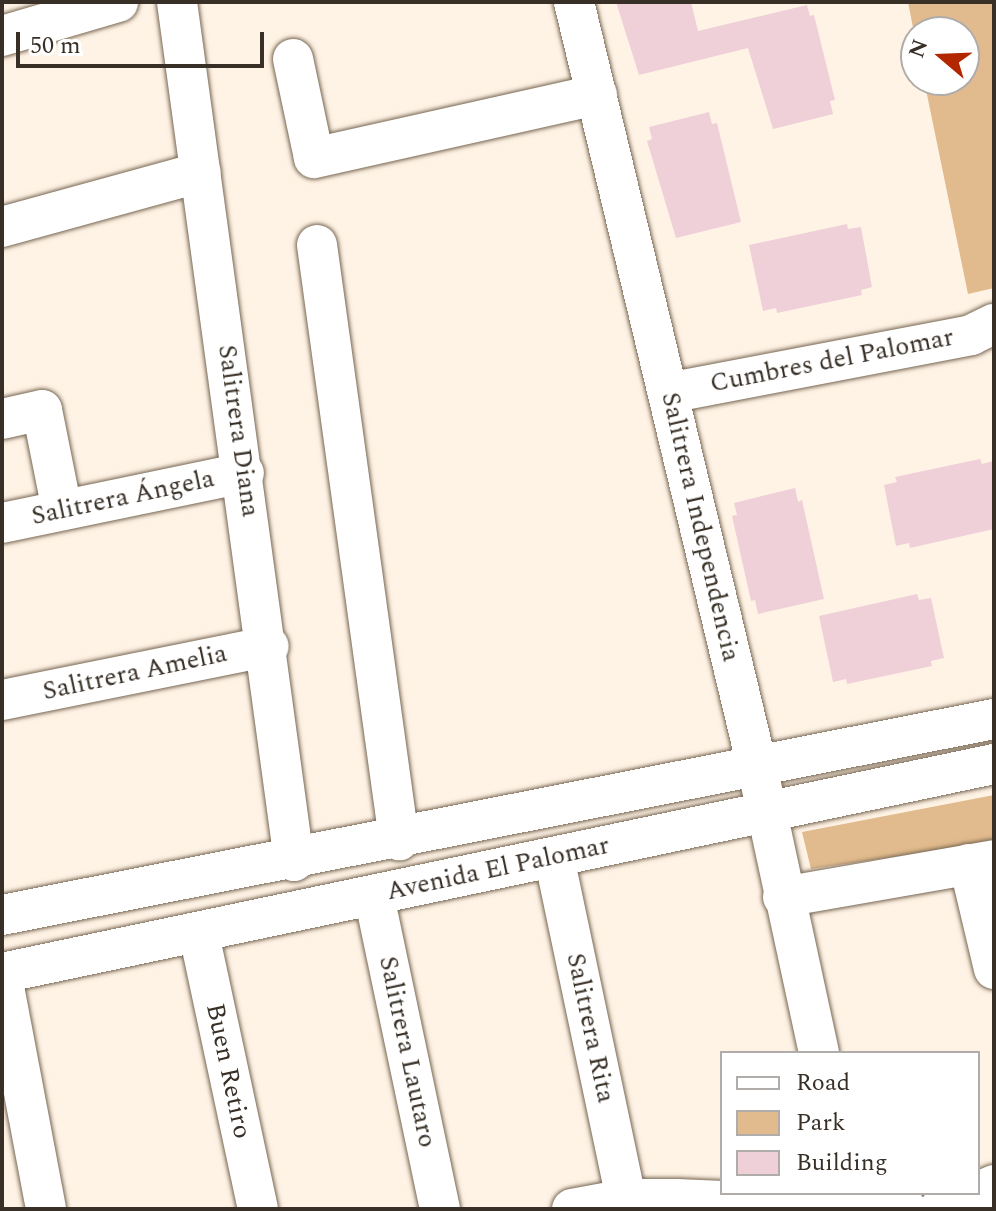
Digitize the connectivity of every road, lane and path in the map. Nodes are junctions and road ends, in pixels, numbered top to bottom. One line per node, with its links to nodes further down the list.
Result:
1 (118, 2): 4 (street)
2 (177, 2): 7 (street, Salitrera Diana)
3 (574, 2): 6 (street, Salitrera Independencia)
4 (2, 36)
5 (293, 59): 6 (street)
6 (597, 95): 11 (street, Salitrera Independencia)
7 (201, 172): 8 (street); 13 (street, Salitrera Diana)
8 (2, 227)
9 (317, 245): 22 (street)
10 (994, 324): 11 (street, Cumbres del Palomar)
11 (668, 393): 20 (street, Salitrera Independencia)
12 (2, 419): 14 (street)
13 (244, 473): 14 (street, Salitrera Ángela); 16 (street, Salitrera Diana)
14 (62, 510): 15 (street, Salitrera Ángela)
15 (2, 523)
16 (269, 646): 17 (street, Salitrera Amelia); 24 (street, Salitrera Diana)
17 (2, 700)
18 (994, 719): 20 (street, Avenida El Palomar)
19 (994, 764): 21 (street, Avenida El Palomar)
20 (757, 766): 21 (street, Salitrera Independencia); 22 (street, Avenida El Palomar)
21 (766, 812): 23 (street, Avenida El Palomar); 27 (street, Salitrera Independencia)
22 (399, 840): 24 (street, Avenida El Palomar)
23 (554, 857): 26 (street, Avenida El Palomar); 34 (street, Salitrera Rita)
24 (294, 861): 28 (street, Avenida El Palomar)
25 (982, 862): 27 (street); 30 (street)
26 (374, 896): 29 (street, Avenida El Palomar); 38 (street, Salitrera Lautaro)
27 (783, 897): 32 (street, Salitrera Independencia)
28 (2, 915)
29 (199, 934): 31 (street, Avenida El Palomar); 37 (street, Buen Retiro)
30 (994, 969)
31 (2, 974): 36 (street)
32 (819, 1051)
33 (971, 1195): 41 (street)
34 (626, 1199): 35 (street); 39 (street)
35 (854, 1203): 40 (street)
36 (46, 1209)
37 (258, 1209)
38 (440, 1209)
39 (572, 1209)
40 (907, 1209)
41 (939, 1209)

